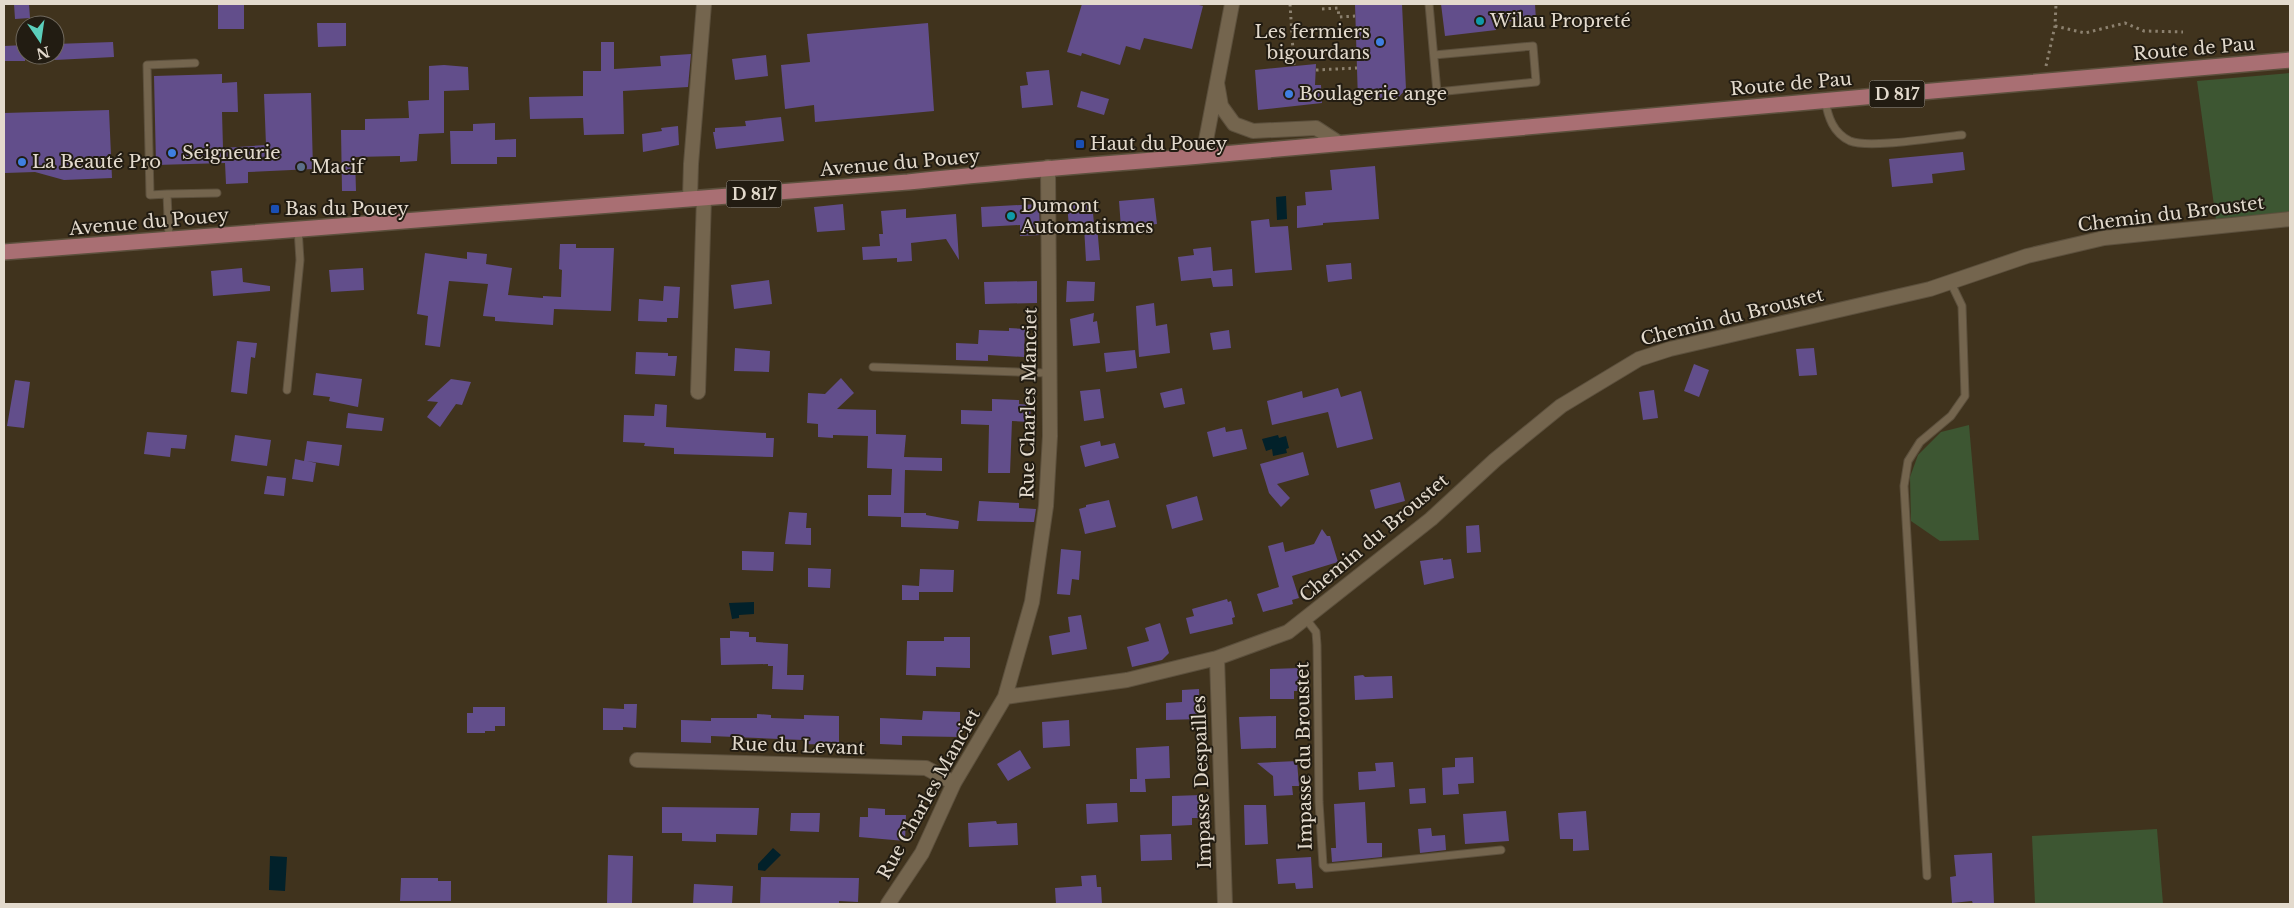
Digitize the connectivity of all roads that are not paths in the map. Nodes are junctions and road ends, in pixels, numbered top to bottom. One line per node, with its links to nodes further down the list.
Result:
1 (704, 4): 16 (street)
2 (1232, 4): 7 (street)
3 (1429, 4): 4 (lane)
4 (1434, 55): 4 (lane)
5 (2290, 60): 8 (main road, Route de Pau / D 817)
6 (195, 63): 15 (lane)
7 (1216, 84): 11 (street); 12 (street)
8 (1825, 100): 9 (main road, Route de Pau / D 817); 10 (lane)
9 (1504, 127): 11 (main road, Avenue du Pouey / D 817)
10 (1962, 135)
11 (1339, 142): 12 (main road, Avenue du Pouey / D 817)
12 (1202, 156): 13 (main road, Avenue du Pouey / D 817)
13 (1048, 167): 16 (main road, Avenue du Pouey / D 817); 23 (street, Rue Charles Manciet)
14 (217, 193): 15 (lane)
15 (167, 194): 19 (lane)
16 (697, 198): 18 (main road, Avenue du Pouey / D 817); 25 (street)
17 (2290, 219): 21 (street, Chemin du Broustet)
18 (298, 228): 19 (main road, Avenue du Pouey / D 817); 24 (lane)
19 (169, 240): 20 (main road, Avenue du Pouey / D 817)
20 (4, 252)
21 (1950, 283): 26 (street, Chemin du Broustet); 32 (lane)
22 (873, 367): 23 (lane)
23 (1048, 373): 28 (street, Rue Charles Manciet)
24 (287, 390)
25 (698, 392)
26 (1306, 619): 27 (street, Chemin du Broustet); 31 (lane, Impasse du Broustet)
27 (1217, 658): 28 (street, Chemin du Broustet); 34 (street, Impasse Despailles)
28 (1005, 697): 30 (street, Rue Charles Manciet)
29 (638, 760): 30 (street, Rue du Levant)
30 (954, 783): 33 (street, Rue Charles Manciet)
31 (1501, 850)
32 (1927, 876)
33 (888, 904)
34 (1224, 904)

